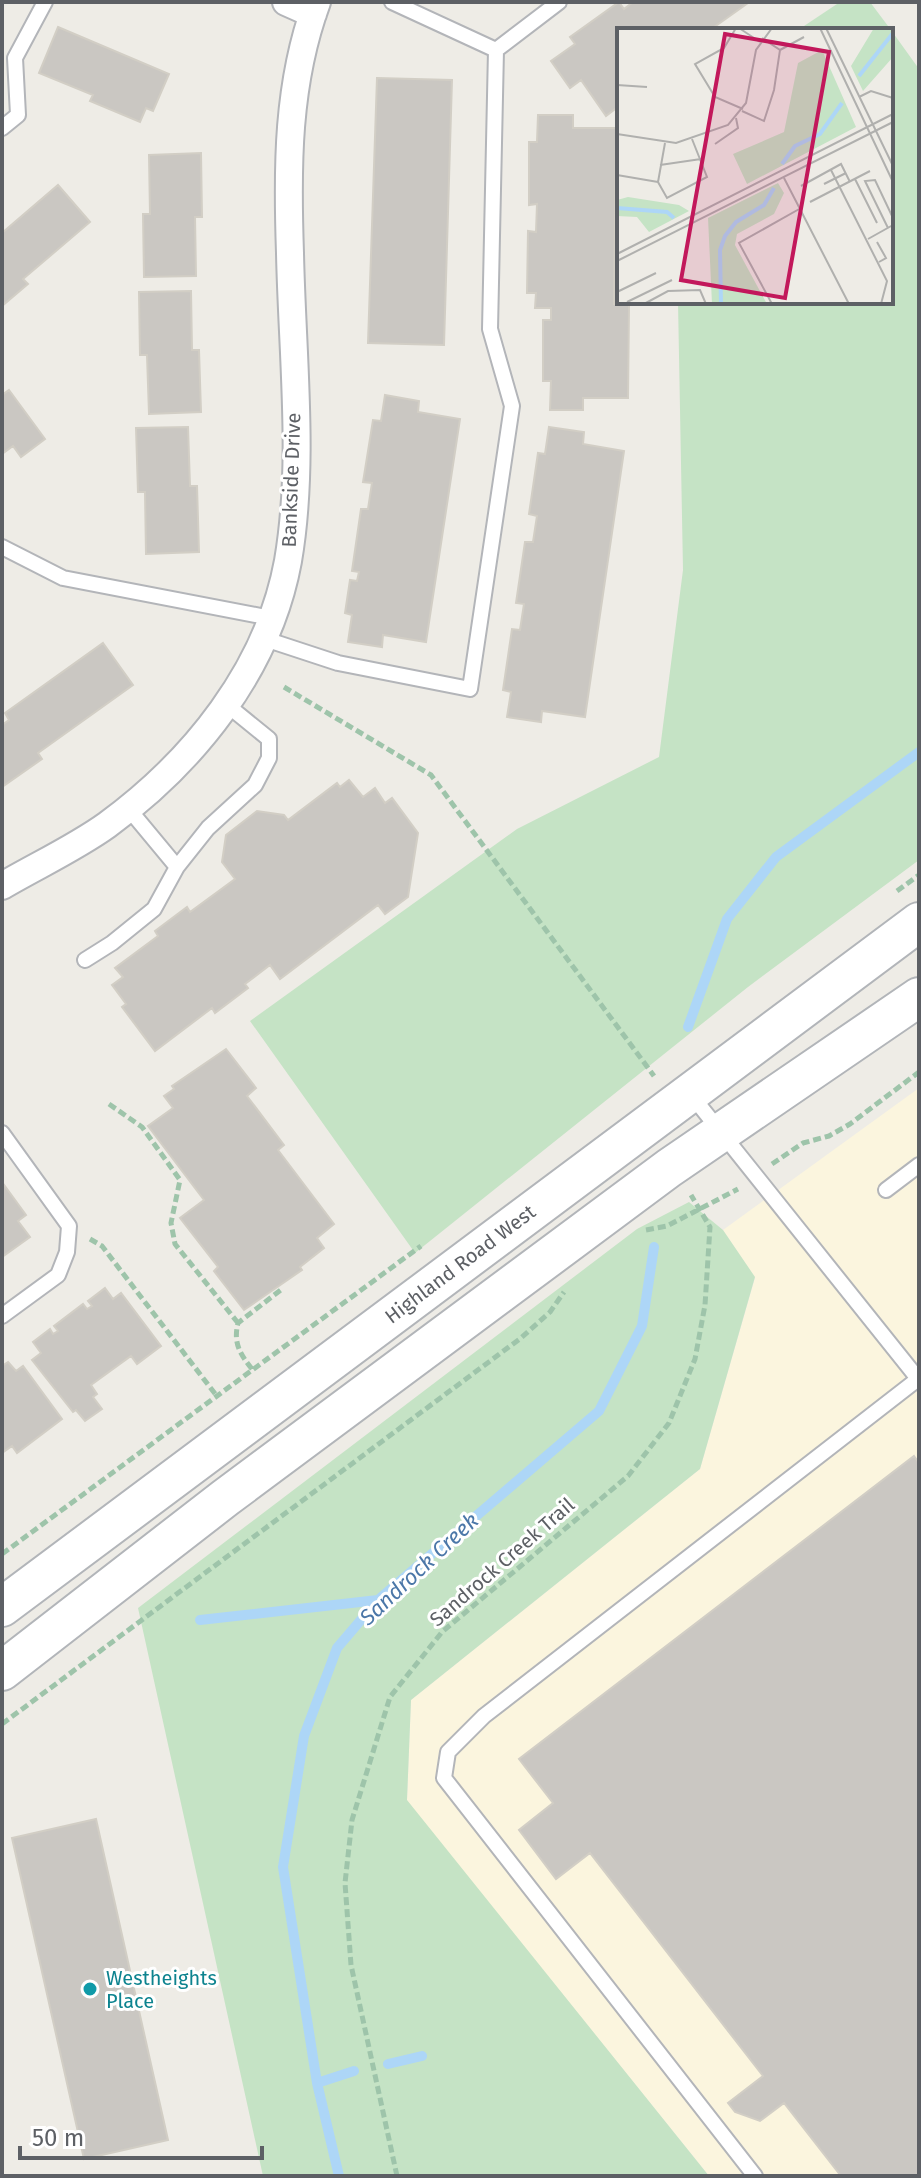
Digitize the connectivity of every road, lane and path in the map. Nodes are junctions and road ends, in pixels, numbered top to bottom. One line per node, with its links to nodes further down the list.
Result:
1 (45, 2): 7 (lane)
2 (286, 2): 5 (street)
3 (392, 2): 6 (lane)
4 (559, 2): 6 (lane)
5 (315, 8): 9 (street, Bankside Drive)
6 (496, 50): 9 (lane)
7 (2, 128)
8 (2, 547): 9 (lane)
9 (266, 628): 11 (street, Bankside Drive)
10 (284, 687): 21 (path)
11 (226, 704): 12 (street, Bankside Drive); 13 (lane)
12 (128, 808): 13 (lane); 15 (street, Bankside Drive)
13 (177, 867): 18 (lane)
14 (919, 875): 16 (path)
15 (2, 886)
16 (886, 900)
17 (919, 922): 22 (main road, Highland Road West)
18 (85, 960)
19 (919, 997): 26 (main road)
20 (919, 1072): 27 (path)
21 (654, 1076): 22 (path); 23 (path)
22 (678, 1079): 26 (lane); 44 (main road, Highland Road West)
23 (642, 1085)
24 (109, 1104): 39 (path)
25 (2, 1133): 33 (lane)
26 (721, 1133): 41 (lane); 45 (main road)
27 (779, 1158)
28 (919, 1165): 30 (lane)
29 (682, 1184): 32 (path, Sandrock Creek Trail)
30 (886, 1190)
31 (733, 1194): 32 (path)
32 (702, 1208): 34 (path); 47 (path, Sandrock Creek Trail)
33 (69, 1226): 38 (lane); 42 (path)
34 (643, 1231)
35 (428, 1241): 40 (path)
36 (567, 1288): 46 (path)
37 (282, 1289): 39 (path)
38 (2, 1316)
39 (238, 1323): 40 (path)
40 (252, 1369): 42 (path)
41 (919, 1379): 48 (lane)
42 (216, 1395): 43 (path)
43 (2, 1554)
44 (2, 1607)
45 (2, 1671)
46 (2, 1724)
47 (397, 2176)
48 (755, 2176)

